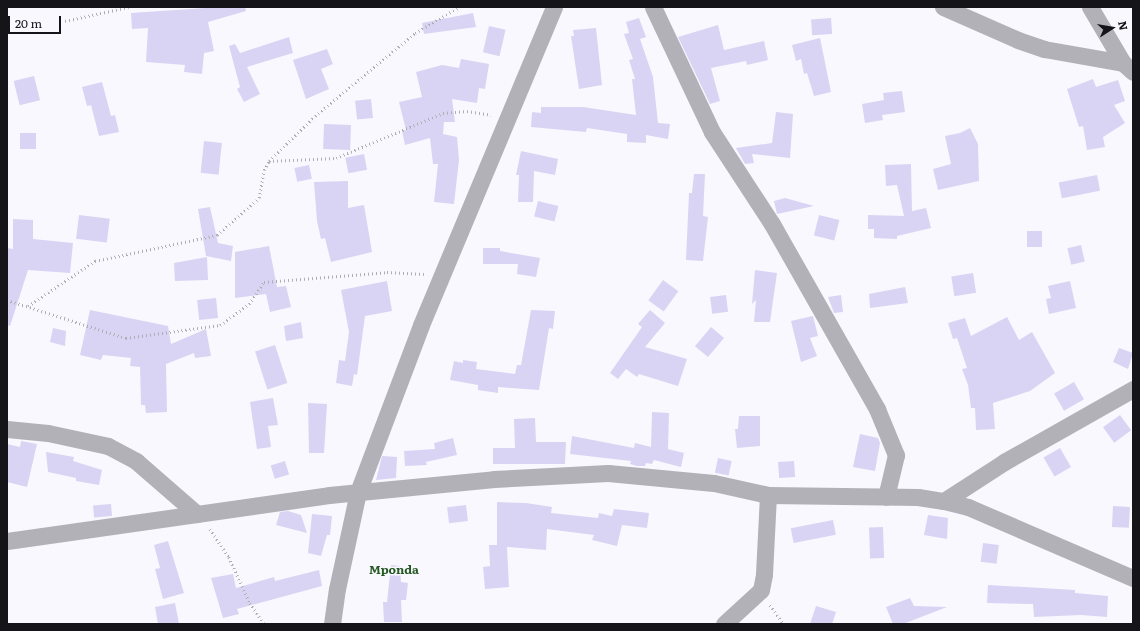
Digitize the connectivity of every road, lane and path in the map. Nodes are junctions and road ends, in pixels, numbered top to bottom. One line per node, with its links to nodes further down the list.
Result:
1 (128, 7): 7 (path)
2 (459, 7): 10 (path)
3 (554, 7): 9 (street)
4 (653, 7): 18 (street)
5 (943, 7): 8 (street)
6 (1090, 7): 8 (street)
7 (65, 21)
8 (1128, 68)
9 (505, 120): 10 (path); 11 (street)
10 (268, 161): 13 (path)
11 (443, 275): 13 (path); 16 (street)
12 (7, 300): 13 (path)
13 (28, 306)
14 (1133, 388): 19 (street)
15 (7, 429): 20 (street)
16 (358, 492): 17 (street); 20 (street); 25 (street)
17 (768, 495): 18 (street); 23 (street)
18 (886, 497): 19 (street)
19 (944, 501): 22 (street)
20 (197, 514): 21 (street); 24 (path)
21 (7, 541)
22 (1133, 578)
23 (760, 590): 26 (street); 27 (path)
24 (264, 624)
25 (332, 624)
26 (724, 624)
27 (784, 624)

